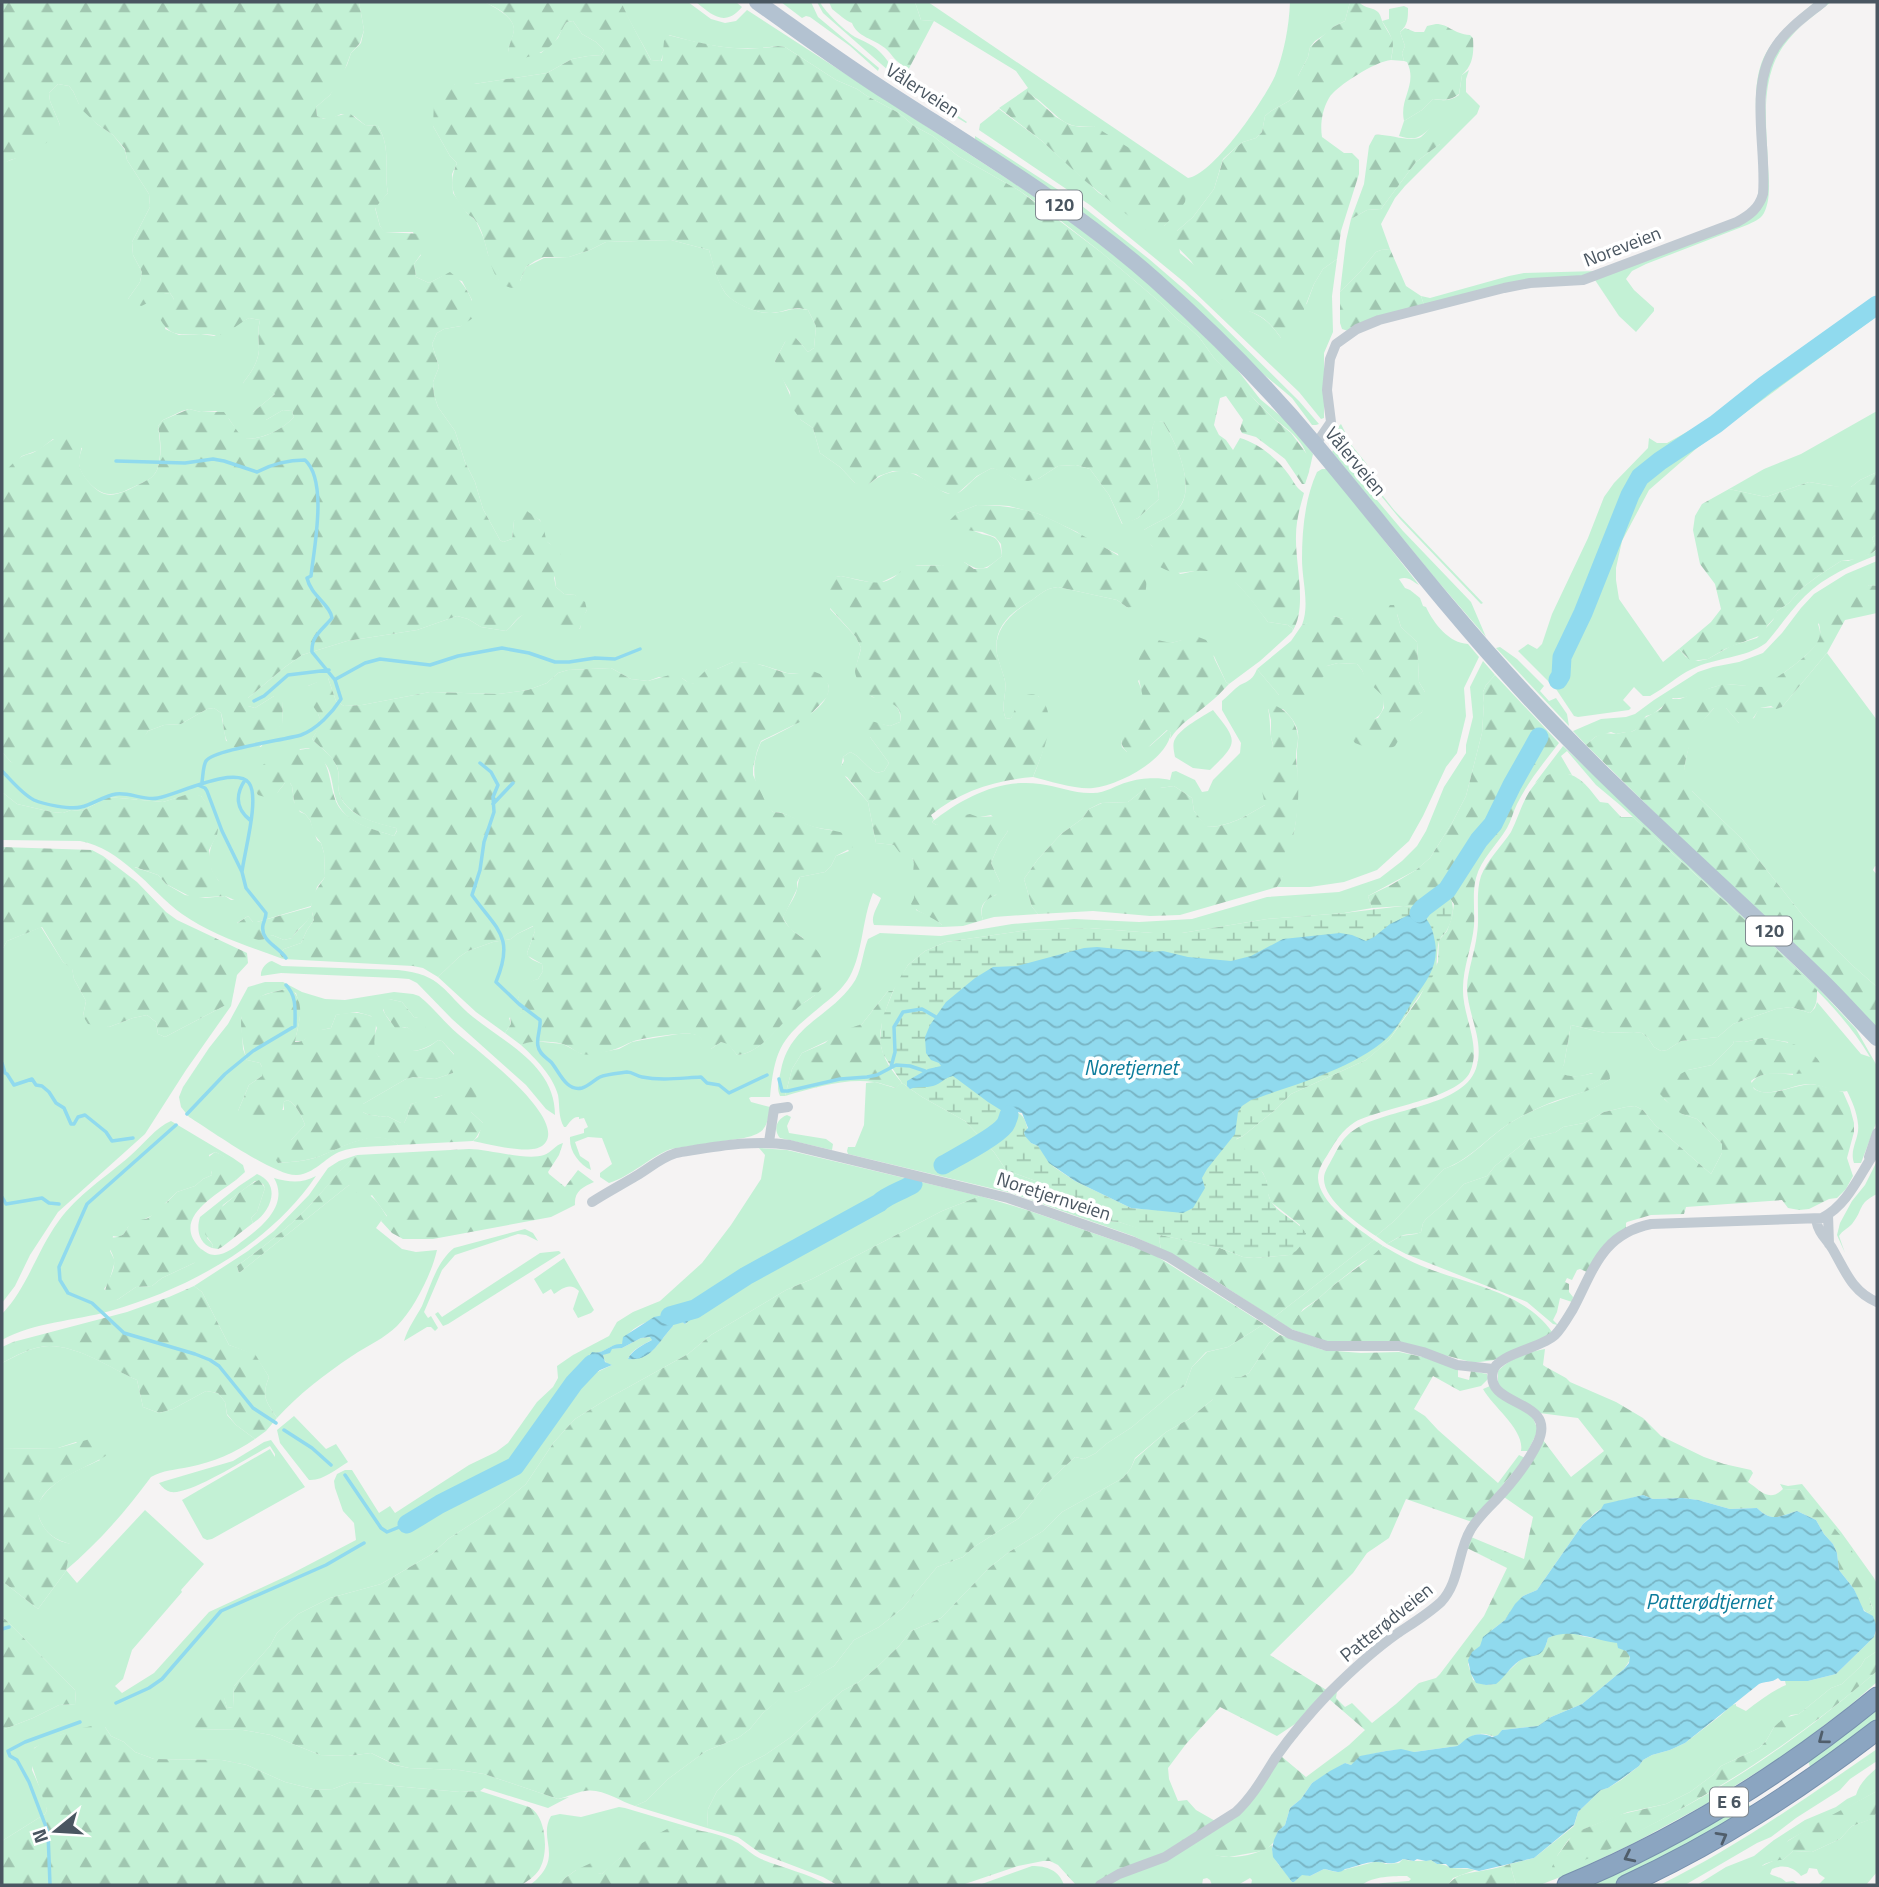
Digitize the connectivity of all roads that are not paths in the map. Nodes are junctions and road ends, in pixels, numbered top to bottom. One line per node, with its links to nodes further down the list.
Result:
1 (757, 2): 3 (main road, Vålerveien / 120)
2 (1823, 2): 3 (street, Noreveien)
3 (1316, 444): 4 (main road, Vålerveien / 120)
4 (1858, 1021): 5 (main road, Vålerveien / 120); 6 (main road, Vålerveien / 120)
5 (1877, 1038)
6 (1877, 1054)
7 (788, 1107): 9 (street)
8 (1877, 1133): 11 (street)
9 (769, 1142): 12 (street, Noretjernveien); 17 (street, Noretjernveien)
10 (1877, 1149): 11 (street)
11 (1869, 1161): 13 (street)
12 (592, 1202)
13 (1828, 1215): 14 (street); 15 (street)
14 (1816, 1220): 15 (street); 17 (street)
15 (1829, 1244): 16 (street)
16 (1877, 1302)
17 (1493, 1368): 22 (street, Patterødveien)
18 (1877, 1697): 23 (highway, E 6, one-way to 23)
19 (1877, 1730): 21 (highway, E 6)
20 (1877, 1738): 21 (highway, E 6)
21 (1844, 1755): 24 (highway, E 6, one-way to 21)
22 (1100, 1885)
23 (1567, 1885)
24 (1626, 1885)

